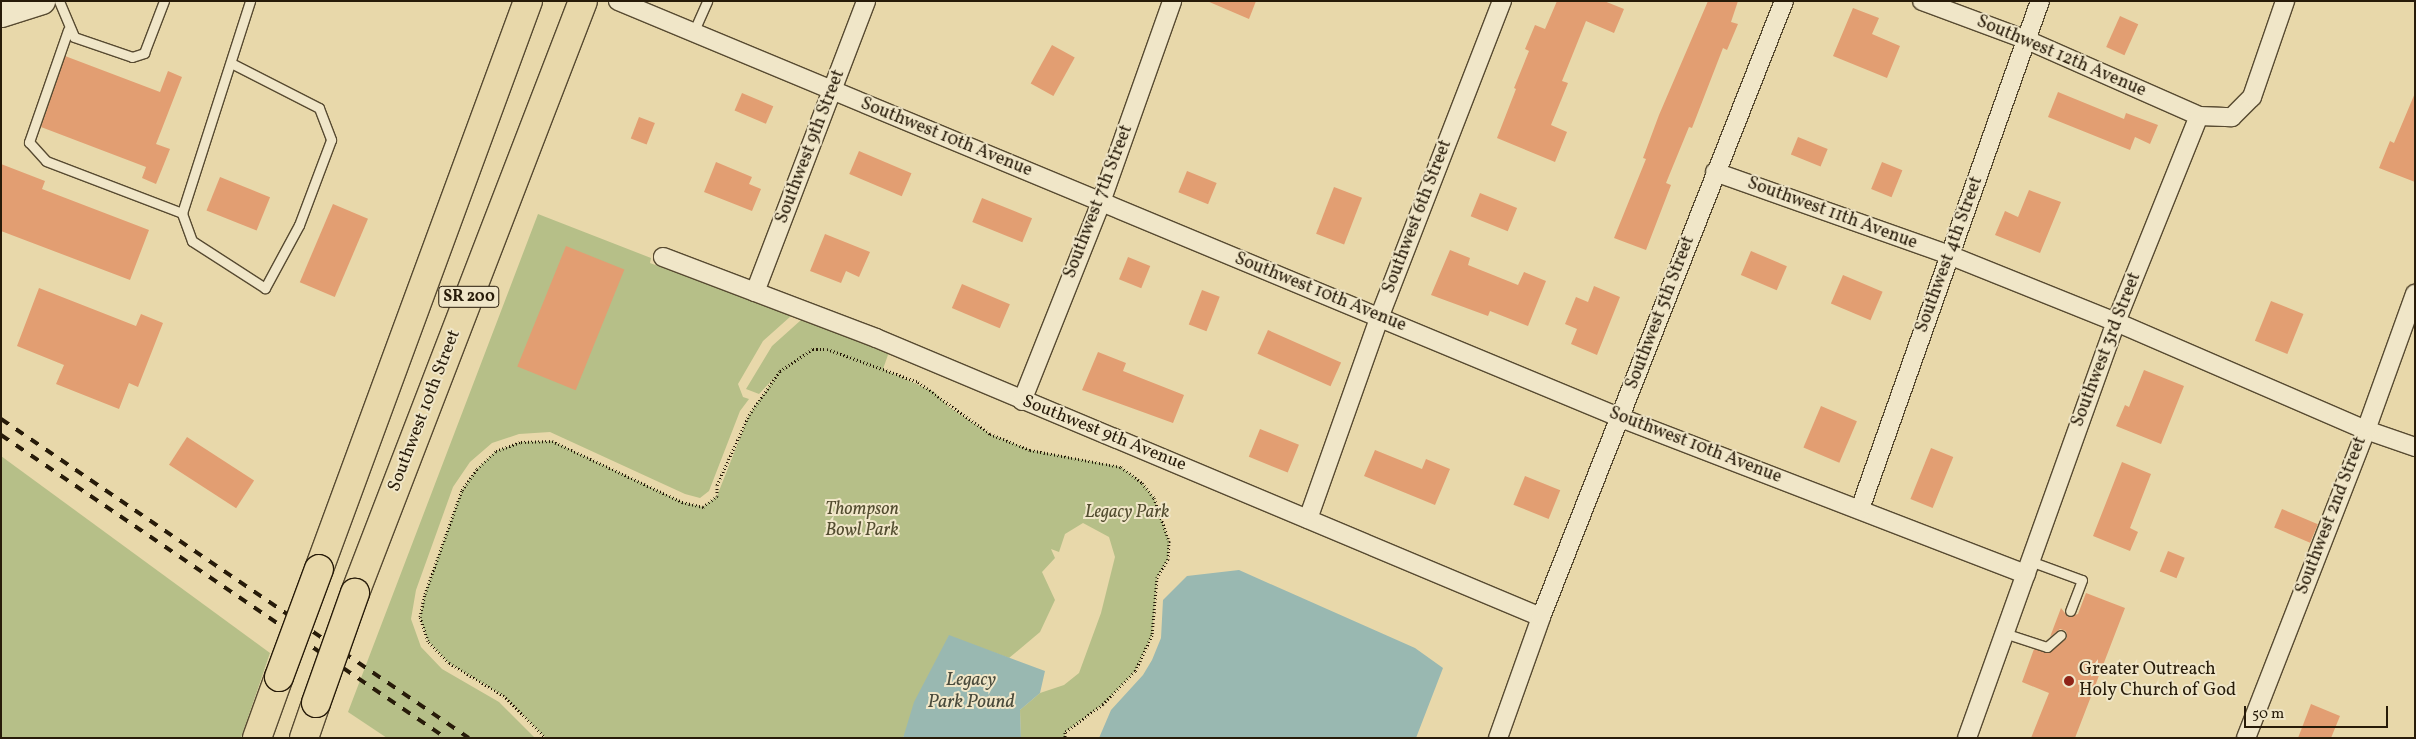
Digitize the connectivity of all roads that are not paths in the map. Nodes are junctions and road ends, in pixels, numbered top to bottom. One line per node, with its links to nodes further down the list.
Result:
1 (42, 1): 16 (street)
2 (59, 1): 17 (lane)
3 (164, 1): 17 (lane)
4 (250, 1): 20 (lane)
5 (528, 1): 43 (main road, SR 200, bridge)
6 (583, 1): 44 (main road, Southwest 10th Street / SR 200, bridge)
7 (618, 1): 18 (street, Southwest 10th Avenue)
8 (707, 1): 18 (lane)
9 (866, 1): 21 (street, Southwest 9th Street)
10 (1172, 1): 24 (street, Southwest 7th Street)
11 (1502, 1): 30 (street, Southwest 6th Street)
12 (1784, 1): 23 (street, Southwest 5th Street)
13 (1922, 1): 19 (street, Southwest 12th Avenue)
14 (2040, 1): 19 (street, Southwest 4th Street)
15 (2285, 1): 22 (street)
16 (2, 12)
17 (68, 30): 25 (lane)
18 (693, 33): 21 (street, Southwest 10th Avenue)
19 (2026, 40): 22 (street, Southwest 12th Avenue); 26 (street, Southwest 4th Street)
20 (230, 63): 25 (lane); 25 (lane)
21 (834, 92): 24 (street, Southwest 10th Avenue); 28 (street, Southwest 9th Street)
22 (2199, 116): 31 (street, Southwest 3rd Street)
23 (1715, 172): 26 (street, Southwest 11th Avenue); 33 (street, Southwest 5th Street)
24 (1101, 202): 30 (street, Southwest 10th Avenue); 32 (street, Southwest 7th Street)
25 (182, 213)
26 (1949, 255): 31 (street, Southwest 11th Avenue); 36 (street, Southwest 4th Street)
27 (664, 258): 28 (street, Southwest 9th Avenue)
28 (755, 292): 32 (street, Southwest 9th Avenue)
29 (2415, 294): 34 (street, Southwest 2nd Street)
30 (1379, 318): 33 (street, Southwest 10th Avenue); 37 (street, Southwest 6th Street)
31 (2116, 322): 34 (street, Southwest 11th Avenue); 38 (street, Southwest 3rd Street)
32 (1022, 400): 37 (street, Southwest 9th Avenue)
33 (1621, 418): 36 (street, Southwest 10th Avenue); 40 (street, Southwest 5th Street)
34 (2366, 430): 35 (street, Southwest 11th Avenue); 47 (street, Southwest 2nd Street)
35 (2415, 448)
36 (1860, 509): 38 (street, Southwest 10th Avenue)
37 (1308, 520): 40 (street, Southwest 9th Avenue)
38 (2028, 568): 39 (lane); 41 (street, Southwest 3rd Street)
39 (2070, 611)
40 (1541, 617): 45 (street, Southwest 5th Street)
41 (2004, 633): 42 (lane); 46 (street, Southwest 3rd Street)
42 (2061, 635)
43 (257, 738)
44 (304, 738)
45 (1498, 738)
46 (1967, 738)
47 (2246, 738)

